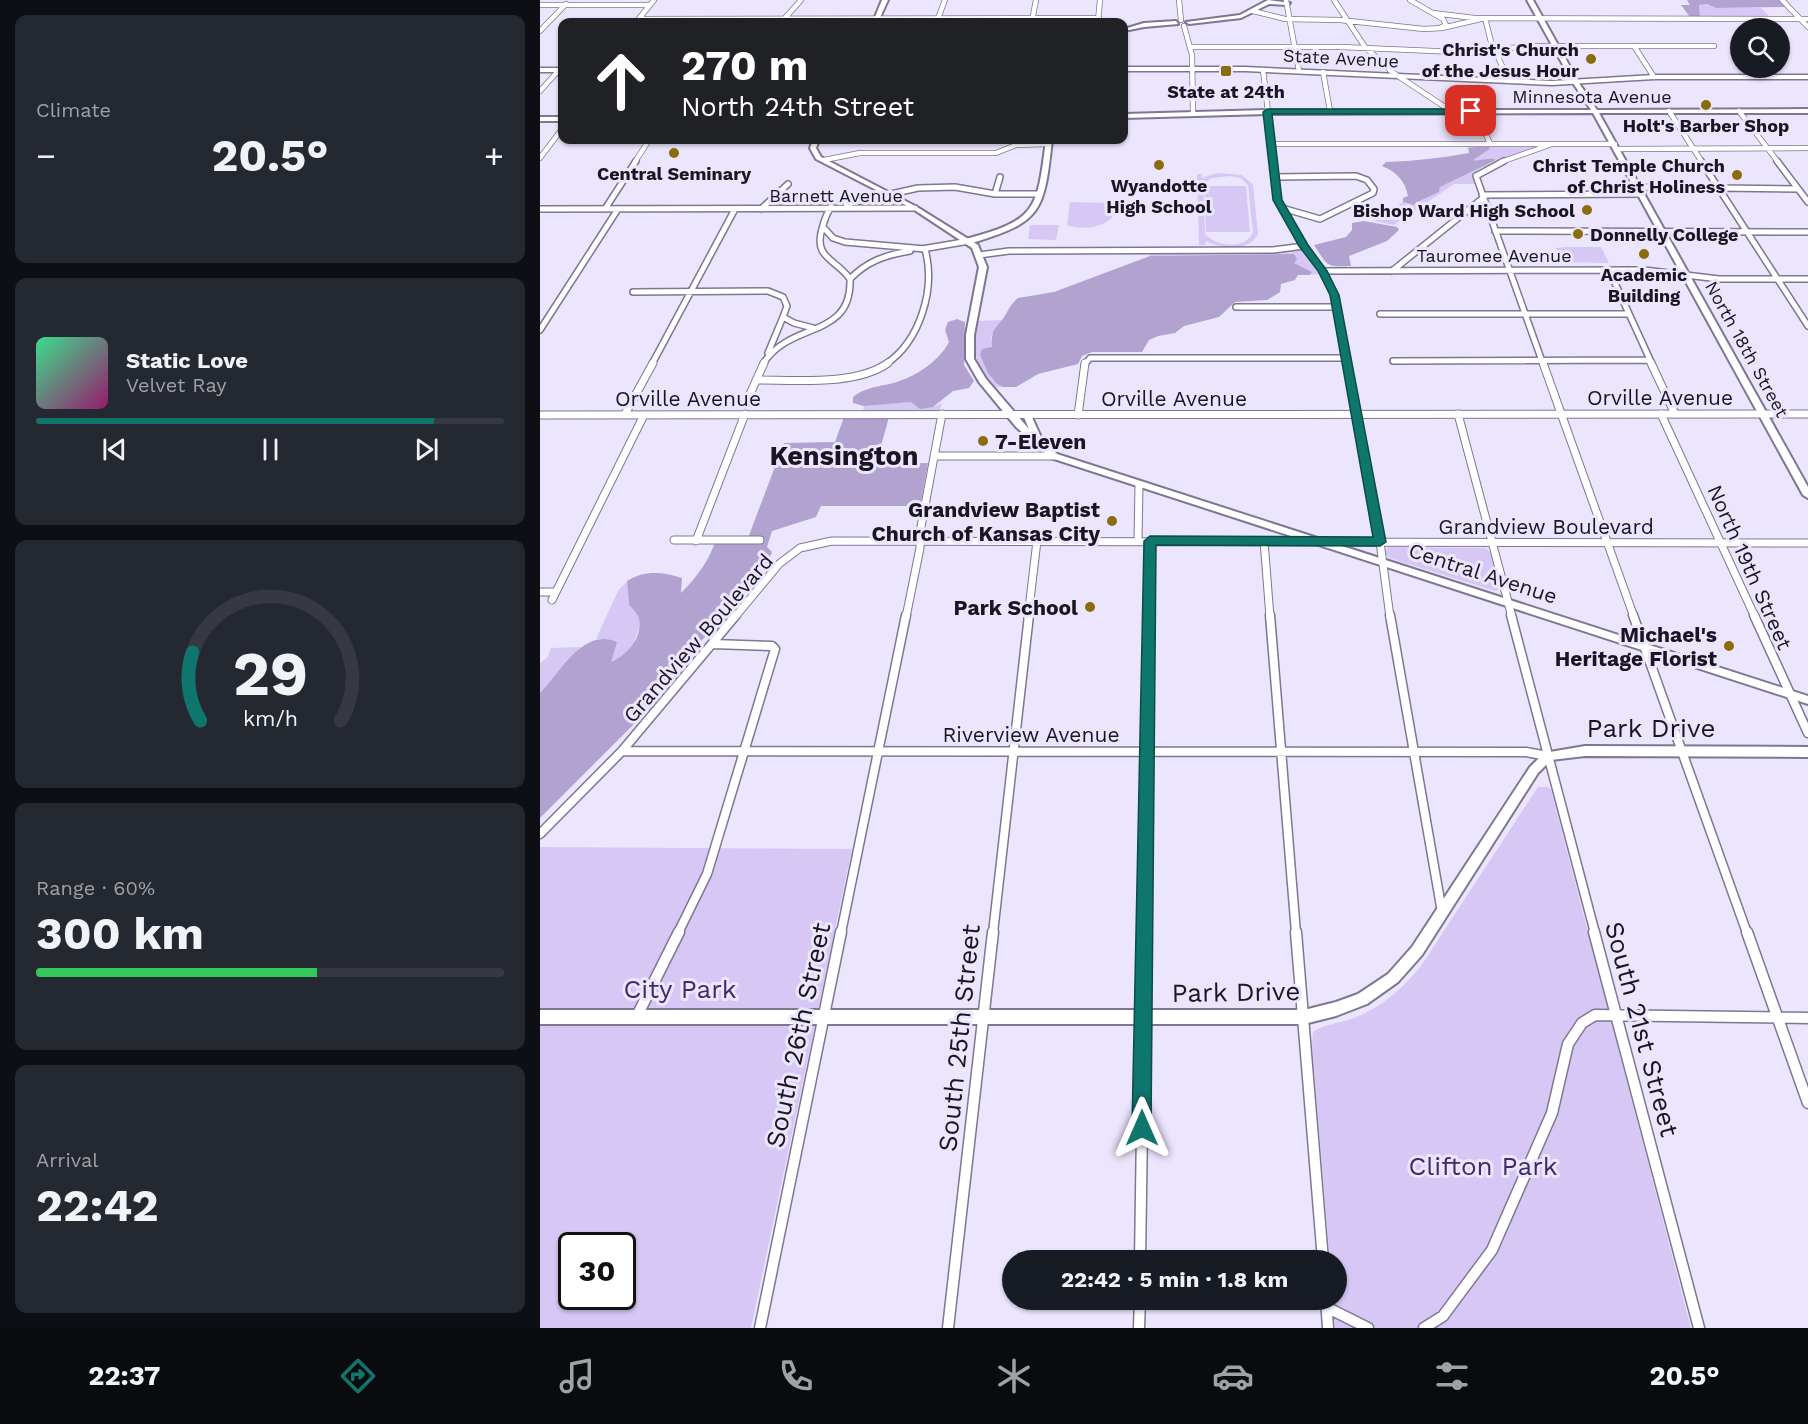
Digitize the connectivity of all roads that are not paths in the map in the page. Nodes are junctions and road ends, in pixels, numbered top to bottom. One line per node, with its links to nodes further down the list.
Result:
1 (570, 0): 18 (street)
2 (654, 0): 19 (street)
3 (801, 0): 24 (street)
4 (885, 0): 25 (main road)
5 (945, 0): 26 (street)
6 (1036, 0): 27 (street)
7 (1108, 0): 15 (street)
8 (1179, 0): 34 (street)
9 (1334, 0): 16 (street)
10 (1410, 0): 21 (street)
11 (1530, 0): 22 (main road, North 18th Street)
12 (1782, 0): 30 (street)
13 (1269, 1): 14 (main road); 20 (main road)
14 (1286, 1): 31 (street)
15 (1100, 2): 28 (street)
16 (1339, 2): 33 (street)
17 (540, 5): 18 (street)
18 (565, 5): 19 (street); 38 (street)
19 (650, 5): 23 (street)
20 (1253, 11): 31 (street); 34 (main road)
21 (1433, 13): 29 (street); 37 (street)
22 (1539, 17): 29 (street); 30 (street); 41 (main road, North 18th Street)
23 (640, 18)
24 (785, 18)
25 (877, 18)
26 (939, 18)
27 (1032, 18)
28 (1098, 18)
29 (1485, 18): 37 (street); 45 (street)
30 (1799, 18): 32 (street); 35 (street)
31 (1291, 19): 33 (street); 40 (street)
32 (1808, 19)
33 (1346, 21): 37 (street); 44 (street)
34 (1183, 23): 36 (main road); 39 (street)
35 (1808, 27)
36 (1128, 29)
37 (1435, 29)
38 (540, 32)
39 (1191, 46): 40 (street); 47 (street)
40 (1294, 46): 44 (street); 51 (street)
41 (1555, 46): 42 (street); 45 (street); 58 (main road, North 18th Street)
42 (1634, 46): 43 (street); 55 (street)
43 (1714, 46)
44 (1365, 47): 45 (street); 54 (street)
45 (1495, 49): 57 (street)
46 (1128, 69): 47 (main road, State Avenue)
47 (1192, 69): 50 (main road, State Avenue); 68 (street)
48 (540, 70): 49 (main road)
49 (558, 70)
50 (1263, 70): 51 (main road, State Avenue); 67 (street)
51 (1299, 71): 52 (main road, State Avenue)
52 (1323, 72): 54 (main road, State Avenue); 60 (street)
53 (558, 73): 59 (street)
54 (1397, 76): 57 (main road, State Avenue); 61 (street)
55 (1654, 77): 56 (main road, State Avenue); 58 (main road, State Avenue)
56 (1808, 77)
57 (1509, 81): 58 (main road, State Avenue)
58 (1576, 83): 63 (main road, North 18th Street)
59 (540, 91)
60 (1330, 111): 61 (main road, Minnesota Avenue); 67 (main road, Minnesota Avenue)
61 (1451, 111): 62 (main road, Minnesota Avenue)
62 (1476, 111): 63 (main road, Minnesota Avenue); 80 (street)
63 (1597, 111): 64 (main road, Minnesota Avenue); 82 (main road, North 18th Street)
64 (1669, 111): 65 (main road, Minnesota Avenue); 83 (street)
65 (1739, 111): 66 (main road, Minnesota Avenue); 84 (street)
66 (1808, 111)
67 (1267, 112): 68 (main road, Minnesota Avenue); 79 (street)
68 (1193, 114): 69 (main road, Minnesota Avenue)
69 (1128, 116)
70 (540, 119): 71 (main road)
71 (558, 119)
72 (558, 134): 87 (street)
73 (646, 144): 105 (street)
74 (816, 144): 88 (main road)
75 (821, 144): 88 (main road)
76 (1005, 144): 86 (street)
77 (1027, 144): 86 (street)
78 (1049, 144): 97 (main road)
79 (1270, 144): 80 (street); 90 (street)
80 (1490, 144): 81 (street)
81 (1552, 144): 82 (street); 98 (street)
82 (1616, 146): 83 (street); 94 (main road, North 18th Street)
83 (1693, 148): 84 (street); 92 (street)
84 (1766, 148): 85 (street); 93 (street)
85 (1808, 148)
86 (1006, 149): 88 (street)
87 (540, 158)
88 (824, 160): 95 (main road)
89 (1000, 177): 96 (street)
90 (1274, 177): 103 (street); 103 (street)
91 (788, 184): 100 (street)
92 (1718, 188): 93 (street); 94 (street); 111 (street)
93 (1798, 189): 99 (street)
94 (1641, 191): 98 (street); 110 (main road, North 18th Street)
95 (890, 193): 96 (street); 101 (street); 102 (main road)
96 (994, 194): 97 (street)
97 (1040, 194): 114 (main road)
98 (1482, 196): 109 (street); 126 (street)
99 (1808, 202)
100 (761, 208): 101 (street, Barnett Avenue); 107 (street, Barnett Avenue)
101 (829, 208): 102 (street, Barnett Avenue); 108 (street)
102 (915, 208): 114 (main road)
103 (1282, 208): 116 (street)
104 (540, 209): 105 (street, Barnett Avenue)
105 (605, 209): 106 (street, Barnett Avenue)
106 (618, 209): 107 (street, Barnett Avenue); 141 (street)
107 (735, 209): 132 (street)
108 (823, 227): 113 (street); 115 (street)
109 (1495, 231): 110 (street); 123 (street)
110 (1664, 231): 111 (street); 127 (main road, North 18th Street)
111 (1747, 231): 112 (street); 129 (street)
112 (1808, 232)
113 (833, 238): 115 (street); 117 (street)
114 (969, 241): 117 (street); 118 (main road)
115 (818, 244): 120 (street)
116 (1304, 246): 118 (street); 125 (street)
117 (925, 249): 119 (street); 147 (street)
118 (979, 255): 159 (main road)
119 (870, 261): 121 (street); 128 (street)
120 (837, 264): 122 (street); 128 (street)
121 (856, 265)
122 (848, 266)
123 (1509, 270): 124 (street, Tauromee Avenue); 126 (street, Tauromee Avenue); 136 (street)
124 (1609, 270): 127 (street, Tauromee Avenue); 137 (street)
125 (1323, 271): 126 (street, Tauromee Avenue); 134 (street)
126 (1392, 271)
127 (1688, 275): 129 (street, Tauromee Avenue); 156 (main road, North 18th Street)
128 (850, 279): 140 (street)
129 (1778, 279): 130 (street, Tauromee Avenue); 139 (street)
130 (1808, 279)
131 (633, 292): 132 (street)
132 (690, 292): 138 (street); 149 (street)
133 (1236, 307): 134 (street)
134 (1336, 307): 143 (street)
135 (1380, 314): 136 (street)
136 (1524, 314): 137 (street); 146 (street)
137 (1628, 314): 144 (street)
138 (783, 317): 140 (street); 142 (street)
139 (1808, 326)
140 (814, 328): 142 (street)
141 (540, 330)
142 (766, 357): 147 (street)
143 (1346, 358): 161 (street); 162 (street)
144 (1650, 360): 146 (street); 155 (street)
145 (1393, 361): 146 (street)
146 (1541, 361): 153 (street)
147 (756, 380): 148 (street)
148 (746, 403)
149 (625, 414): 158 (street, Orville Avenue); 163 (street, Orville Avenue)
150 (745, 414): 151 (street, Orville Avenue); 158 (street, Orville Avenue); 172 (street)
151 (942, 414): 159 (street, Orville Avenue); 165 (street, South 26th Street)
152 (1458, 414): 153 (street, Orville Avenue); 162 (street, Orville Avenue); 179 (street, South 21st Street)
153 (1560, 414): 154 (street, Orville Avenue); 181 (street)
154 (1661, 414): 155 (street, Orville Avenue); 180 (street, North 19th Street)
155 (1675, 414): 156 (street, Orville Avenue)
156 (1764, 414): 157 (street, Orville Avenue); 168 (main road, North 18th Street)
157 (1808, 414)
158 (644, 415): 184 (street)
159 (1011, 415): 160 (street, Orville Avenue); 164 (main road)
160 (1027, 415): 161 (street, Orville Avenue); 164 (main road)
161 (1078, 415): 162 (street, Orville Avenue)
162 (1355, 415): 178 (street)
163 (541, 417)
164 (1035, 442): 166 (main road)
165 (934, 456): 166 (street, Central Avenue); 177 (street, South 26th Street)
166 (1054, 456): 167 (main road, Central Avenue)
167 (1139, 485): 171 (street); 176 (main road, Central Avenue)
168 (1808, 495)
169 (674, 540): 172 (street)
170 (760, 540): 172 (street)
171 (1138, 540): 173 (street, Grandview Boulevard); 174 (street, Grandview Boulevard)
172 (696, 541)
173 (1037, 541): 177 (street, Grandview Boulevard); 194 (street, South 25th Street)
174 (1150, 541): 175 (street, Grandview Boulevard); 195 (street)
175 (1264, 541): 176 (street, Grandview Boulevard); 196 (street)
176 (1315, 541): 178 (street, Grandview Boulevard); 183 (main road, Central Avenue)
177 (921, 542): 186 (street, Grandview Boulevard); 193 (street, South 26th Street)
178 (1380, 542): 179 (street, Grandview Boulevard); 183 (street)
179 (1491, 542): 181 (street, Grandview Boulevard); 185 (street, South 21st Street)
180 (1720, 542): 181 (street, Grandview Boulevard); 182 (street, Grandview Boulevard); 188 (street, North 19th Street)
181 (1606, 543): 187 (street)
182 (1808, 543)
183 (1381, 561): 185 (main road, Central Avenue); 197 (street)
184 (540, 592)
185 (1507, 602): 187 (main road, Central Avenue); 200 (street, South 21st Street)
186 (713, 644): 191 (street, Grandview Boulevard); 192 (street)
187 (1643, 646): 188 (main road, Central Avenue); 198 (street)
188 (1789, 693): 189 (main road, Central Avenue); 190 (street, North 19th Street)
189 (1808, 700)
190 (1808, 733)
191 (622, 751): 192 (street, Riverview Avenue); 201 (street, Grandview Boulevard)
192 (744, 751): 193 (street, Riverview Avenue); 204 (street)
193 (879, 752): 194 (street, Riverview Avenue); 209 (street, South 26th Street)
194 (1013, 752): 195 (street, Riverview Avenue); 206 (street, South 25th Street)
195 (1146, 752): 196 (street, Riverview Avenue); 207 (street)
196 (1281, 752): 197 (street, Riverview Avenue); 208 (street)
197 (1414, 752): 200 (street, Riverview Avenue); 202 (street)
198 (1681, 752): 199 (main road, Park Drive); 200 (main road, Park Drive); 210 (street)
199 (1808, 752)
200 (1548, 756): 202 (main road, Park Drive); 203 (street, South 21st Street)
201 (540, 834)
202 (1442, 912): 208 (main road, Park Drive)
203 (1617, 1015): 210 (street); 223 (street); 224 (street, South 21st Street)
204 (637, 1016): 205 (main road, Park Drive); 209 (main road, Park Drive)
205 (540, 1017)
206 (983, 1017): 207 (main road, Park Drive); 209 (main road, Park Drive); 219 (street, South 25th Street)
207 (1143, 1017): 208 (main road, Park Drive); 213 (street)
208 (1304, 1017): 214 (street)
209 (822, 1018): 218 (street, South 26th Street)
210 (1777, 1018): 211 (street); 212 (street)
211 (1808, 1018)
212 (1808, 1103)
213 (1140, 1250)
214 (1322, 1250)
215 (1140, 1310): 220 (street)
216 (1327, 1310): 221 (street)
217 (1338, 1310): 222 (street)
218 (760, 1328)
219 (948, 1328)
220 (1139, 1328)
221 (1328, 1328)
222 (1368, 1328)
223 (1424, 1328)
224 (1699, 1328)

